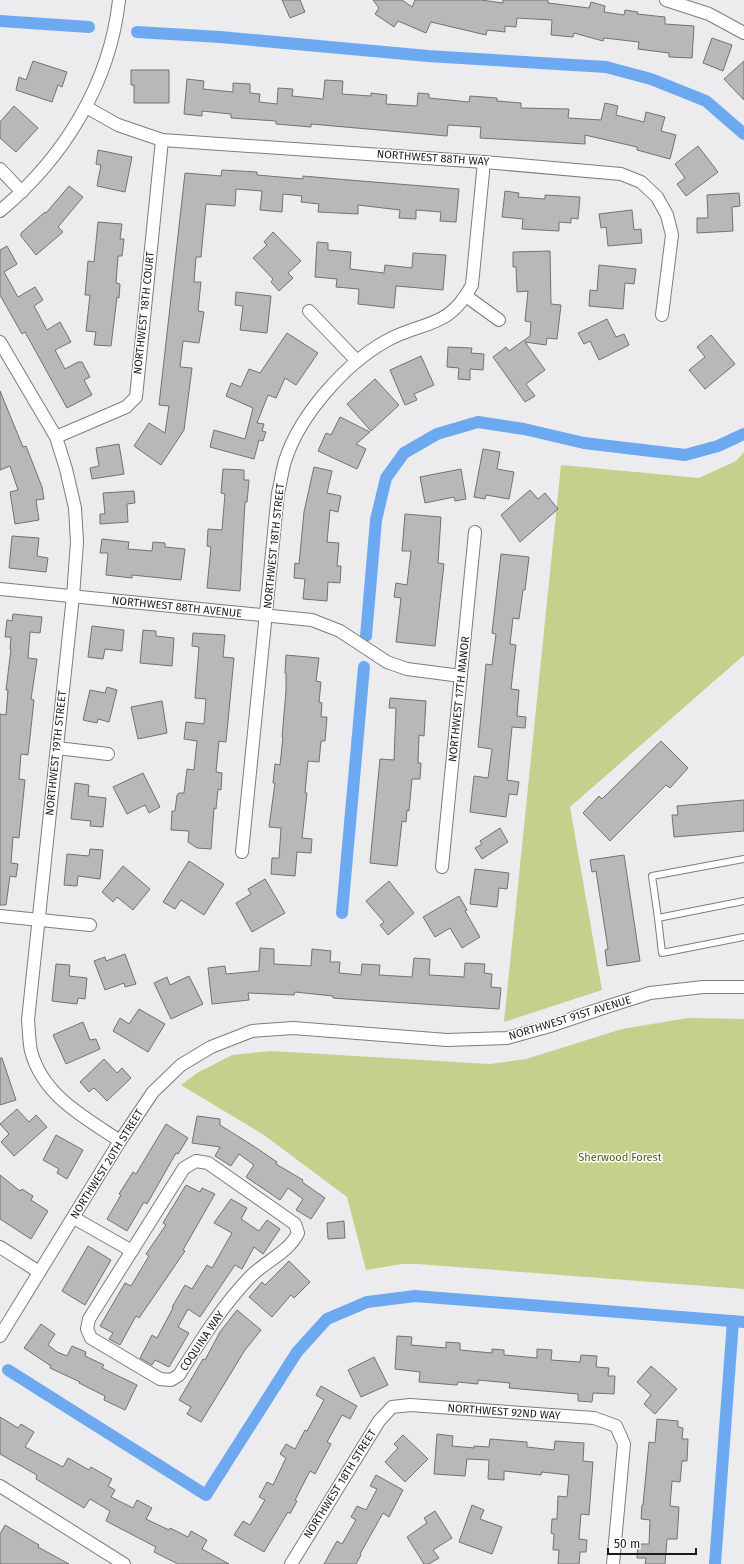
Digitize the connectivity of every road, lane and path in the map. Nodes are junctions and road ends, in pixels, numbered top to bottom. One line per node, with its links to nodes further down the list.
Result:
1 (119, 0): 4 (street)
2 (666, 0): 3 (street)
3 (744, 33)
4 (86, 107): 5 (street, NORTHWEST 88TH WAY); 8 (street)
5 (162, 140): 6 (street, NORTHWEST 88TH WAY); 16 (street, NORTHWEST 18TH COURT)
6 (484, 162): 10 (street, NORTHWEST 18TH STREET); 12 (street, NORTHWEST 88TH WAY)
7 (0, 169): 8 (street)
8 (22, 192): 9 (street)
9 (0, 210)
10 (466, 296): 13 (street); 15 (street, NORTHWEST 18TH STREET)
11 (309, 311): 15 (street)
12 (662, 315)
13 (499, 320)
14 (0, 342): 16 (street, NORTHWEST 19TH STREET)
15 (357, 361): 20 (street, NORTHWEST 18TH STREET)
16 (56, 437): 19 (street, NORTHWEST 19TH STREET)
17 (475, 532): 21 (street, NORTHWEST 17TH MANOR)
18 (0, 589): 19 (street, NORTHWEST 88TH AVENUE)
19 (73, 596): 20 (street, NORTHWEST 88TH AVENUE); 22 (street, NORTHWEST 19TH STREET)
20 (266, 616): 21 (street, NORTHWEST 88TH AVENUE); 24 (street, NORTHWEST 18TH STREET)
21 (461, 676): 26 (street, NORTHWEST 17TH MANOR)
22 (57, 748): 23 (street); 30 (street, NORTHWEST 19TH STREET)
23 (108, 754)
24 (242, 852)
25 (744, 859): 29 (lane)
26 (442, 867)
27 (744, 901): 29 (lane)
28 (0, 916): 30 (street)
29 (658, 918): 32 (lane)
30 (39, 920): 31 (street); 35 (street, NORTHWEST 19TH STREET)
31 (90, 925)
32 (744, 937)
33 (744, 987): 34 (street, NORTHWEST 91ST AVENUE)
34 (252, 1031): 35 (street, NORTHWEST 20TH STREET)
35 (120, 1141): 36 (street, NORTHWEST 20TH STREET)
36 (74, 1218): 38 (street); 39 (street, NORTHWEST 20TH STREET)
37 (0, 1248): 39 (street)
38 (132, 1251): 38 (street, COQUINA WAY)
39 (40, 1272): 40 (street, NORTHWEST 20TH STREET)
40 (0, 1336)
41 (392, 1407): 44 (street, NORTHWEST 18TH STREET); 45 (street, NORTHWEST 92ND WAY)
42 (0, 1486): 43 (street)
43 (124, 1564)
44 (291, 1564)
45 (613, 1564)

